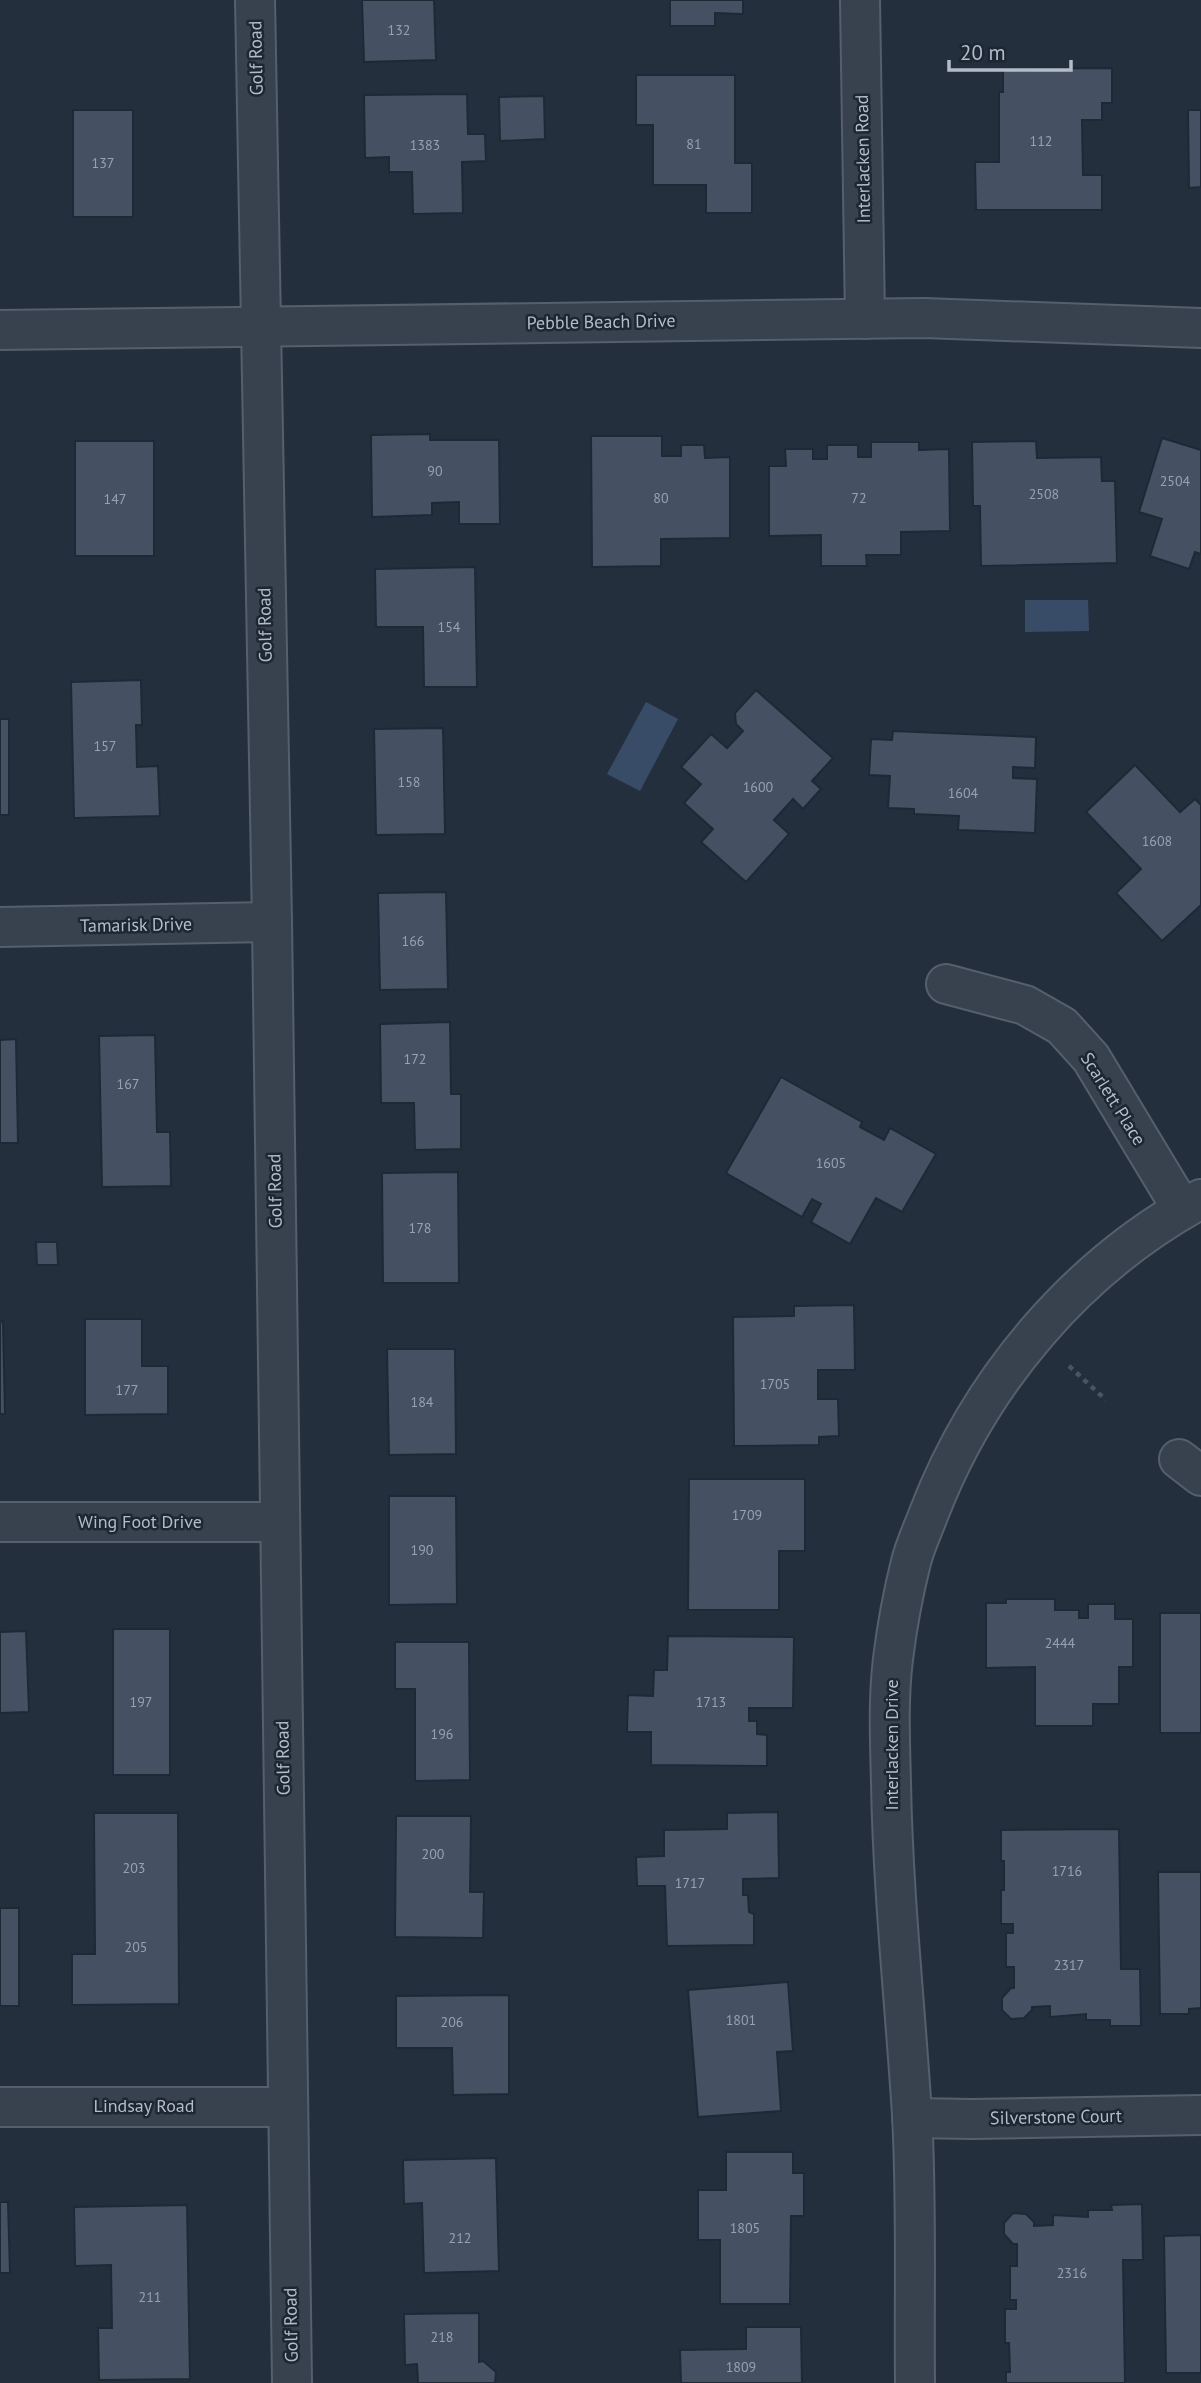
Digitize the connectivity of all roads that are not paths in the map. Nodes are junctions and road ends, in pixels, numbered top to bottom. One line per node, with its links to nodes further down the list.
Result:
1 (255, 0): 4 (street, Golf Road)
2 (860, 0): 3 (street, Interlacken Road)
3 (865, 319): 4 (street, Pebble Beach Drive); 5 (street, Pebble Beach Drive)
4 (260, 327): 6 (street, Pebble Beach Drive); 7 (street, Golf Road)
5 (1201, 328)
6 (0, 330)
7 (272, 922): 8 (street, Tamarisk Drive); 12 (street, Golf Road)
8 (0, 928)
9 (946, 984): 10 (street, Scarlett Place)
10 (1191, 1204): 16 (street, Interlacken Drive)
11 (0, 1522): 12 (street, Wing Foot Drive)
12 (280, 1522): 14 (street, Golf Road)
13 (0, 2107): 14 (street, Lindsay Road)
14 (288, 2107): 17 (street, Golf Road)
15 (1201, 2115): 16 (street, Silverstone Court)
16 (912, 2118): 18 (street, Interlacken Drive)
17 (292, 2383)
18 (915, 2383)

